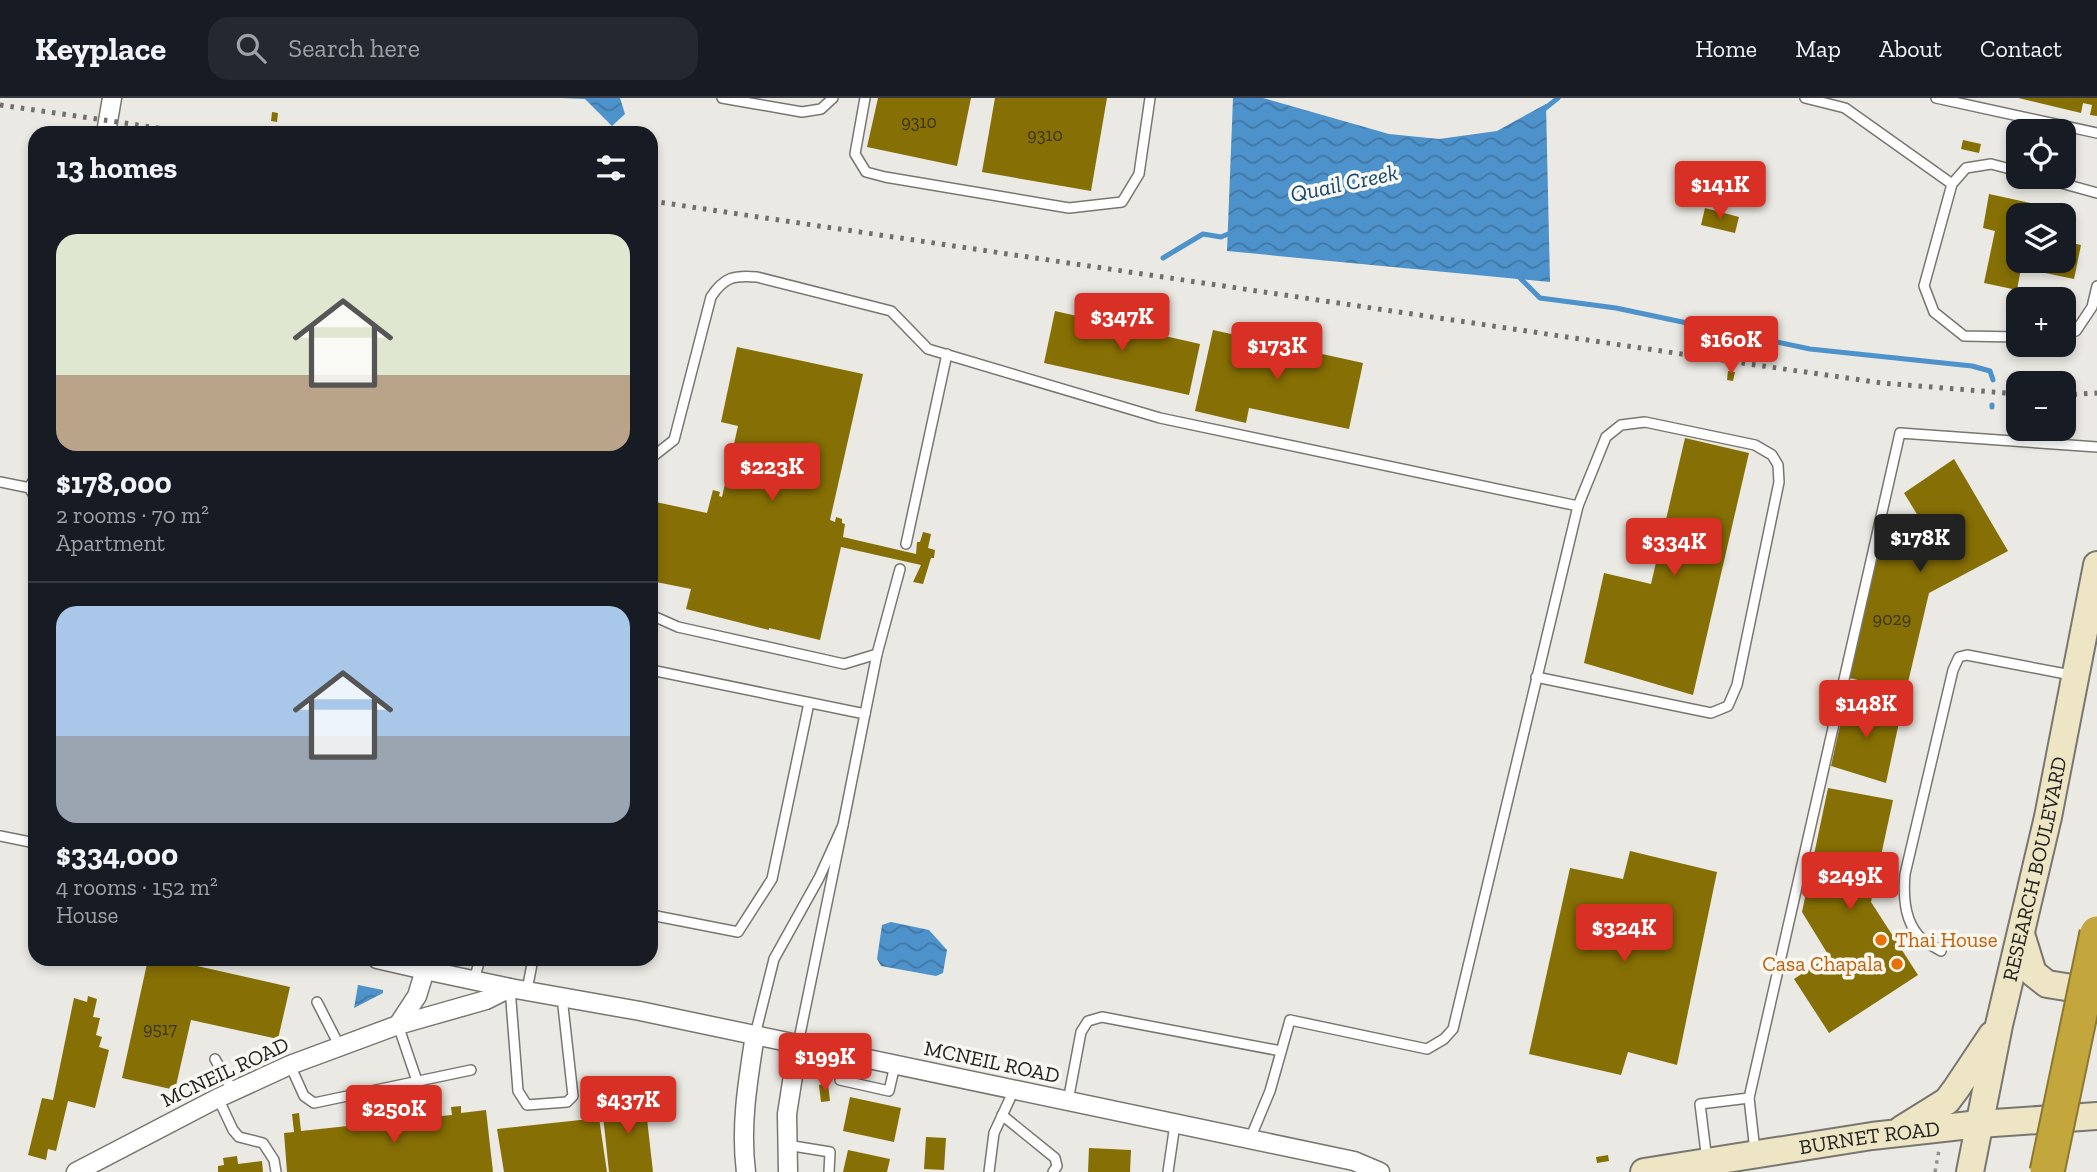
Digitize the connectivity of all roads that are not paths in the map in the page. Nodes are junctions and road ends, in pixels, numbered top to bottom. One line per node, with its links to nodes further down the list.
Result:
1 (112, 98): 8 (street)
2 (722, 98): 3 (lane)
3 (833, 98)
4 (865, 98): 5 (lane)
5 (1150, 98)
6 (1805, 98): 11 (lane)
7 (1936, 98): 9 (lane)
8 (107, 126)
9 (2097, 133)
10 (2006, 168): 11 (lane)
11 (1952, 184): 16 (lane)
12 (2076, 187): 13 (lane)
13 (2097, 193)
14 (2097, 284): 15 (lane)
15 (2076, 331)
16 (2006, 337)
17 (947, 354): 19 (lane); 22 (lane); 23 (lane)
18 (2097, 447): 63 (lane)
19 (658, 453)
20 (0, 482): 21 (lane)
21 (28, 487)
22 (1578, 506): 29 (lane); 29 (lane)
23 (906, 544)
24 (2097, 565): 30 (main road, RESEARCH BOULEVARD)
25 (900, 569): 27 (lane)
26 (658, 618): 27 (lane)
27 (877, 653): 32 (lane)
28 (658, 671): 31 (lane)
29 (1536, 677): 54 (lane)
30 (2076, 677): 37 (main road, RESEARCH BOULEVARD); 39 (lane)
31 (809, 703): 32 (lane); 36 (lane)
32 (865, 714): 33 (lane)
33 (843, 825): 51 (lane); 52 (lane)
34 (0, 836): 35 (lane)
35 (28, 842)
36 (658, 916)
37 (2021, 933): 46 (main road); 50 (main road, RESEARCH BOULEVARD)
38 (2097, 933): 85 (highway, bridge)
39 (1941, 951)
40 (408, 966): 43 (street, MCNEIL ROAD)
41 (478, 966): 44 (lane)
42 (530, 966): 45 (lane)
43 (425, 970): 44 (street, MCNEIL ROAD); 49 (street)
44 (474, 980): 45 (street, MCNEIL ROAD)
45 (518, 989): 47 (street, MCNEIL ROAD); 47 (lane); 49 (street, MCNEIL ROAD)
46 (2097, 992)
47 (562, 998): 51 (street, MCNEIL ROAD)
48 (317, 1002): 53 (lane)
49 (398, 1025): 53 (street, MCNEIL ROAD); 60 (lane)
50 (1999, 1025): 68 (main road, RESEARCH BOULEVARD); 69 (main road)
51 (755, 1035): 52 (street, MCNEIL ROAD); 76 (street)
52 (798, 1044): 55 (street, MCNEIL ROAD); 71 (street)
53 (340, 1046): 57 (street, MCNEIL ROAD)
54 (1281, 1051): 64 (lane); 70 (lane)
55 (844, 1054): 58 (street, MCNEIL ROAD); 58 (lane)
56 (215, 1059): 62 (lane)
57 (290, 1065): 60 (lane); 62 (street, MCNEIL ROAD)
58 (895, 1065): 61 (street, MCNEIL ROAD)
59 (471, 1070): 60 (lane)
60 (417, 1081)
61 (1014, 1090): 64 (street, MCNEIL ROAD); 65 (lane)
62 (226, 1095): 74 (street, MCNEIL ROAD); 75 (lane)
63 (1749, 1098): 72 (lane); 73 (lane)
64 (1068, 1101): 67 (street, MCNEIL ROAD)
65 (1002, 1115): 79 (lane); 80 (lane)
66 (2097, 1116): 68 (main road, BURNET ROAD)
67 (1175, 1124): 70 (street, MCNEIL ROAD); 81 (lane)
68 (1979, 1124): 69 (main road, BURNET ROAD); 84 (main road, RESEARCH BOULEVARD)
69 (1895, 1133): 72 (main road, BURNET ROAD)
70 (1250, 1139): 82 (street, MCNEIL ROAD)
71 (786, 1145): 77 (street); 78 (lane)
72 (1755, 1154): 73 (main road, BURNET ROAD)
73 (1707, 1162): 83 (main road, BURNET ROAD)
74 (76, 1172)
75 (276, 1172)
76 (746, 1172)
77 (788, 1172)
78 (829, 1172)
79 (989, 1172)
80 (1053, 1172)
81 (1168, 1172)
82 (1380, 1172)
83 (1644, 1172)
84 (1970, 1172)
85 (2047, 1172)

